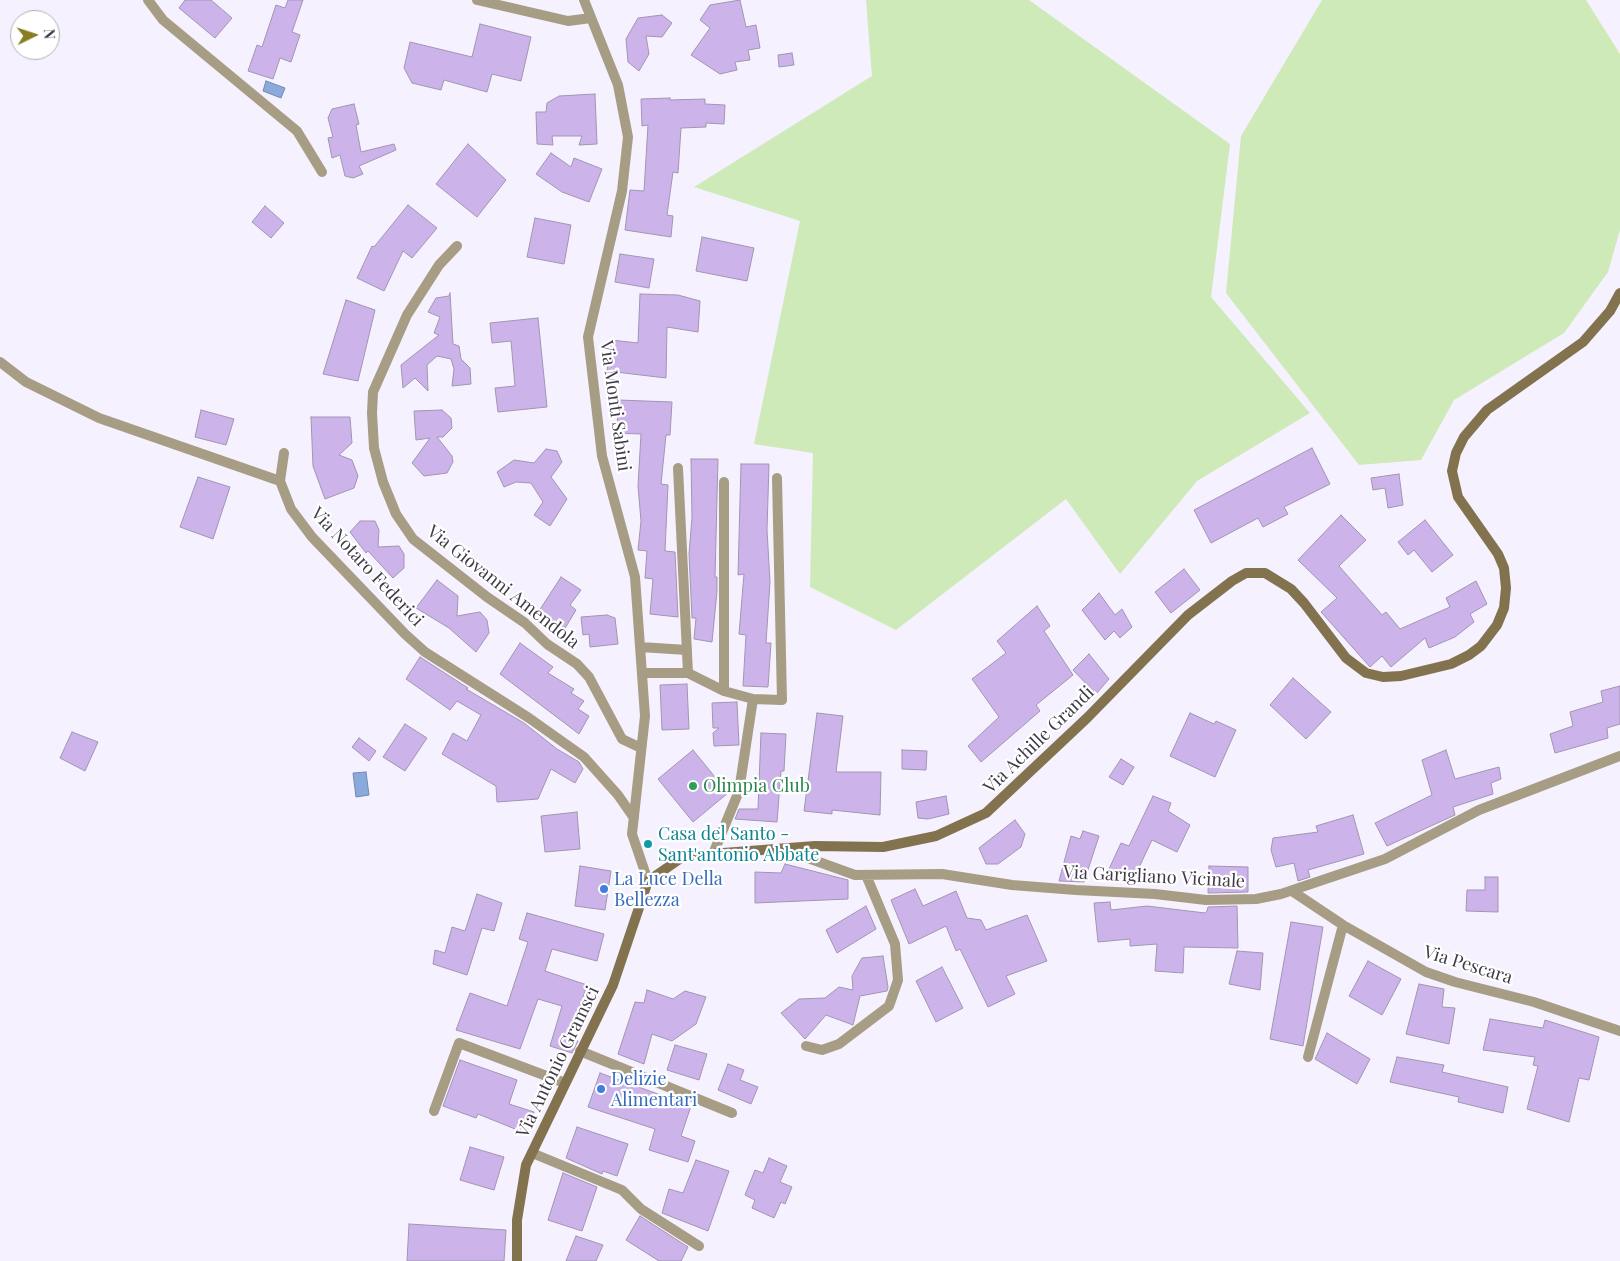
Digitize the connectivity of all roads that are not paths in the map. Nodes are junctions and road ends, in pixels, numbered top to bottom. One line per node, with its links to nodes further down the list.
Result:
1 (148, 0): 5 (street)
2 (477, 0): 4 (street)
3 (584, 0): 4 (street, Via Monti Sabini)
4 (592, 18): 14 (street, Via Monti Sabini)
5 (322, 172)
6 (456, 246): 20 (street, Via Giovanni Amendola)
7 (1620, 292): 23 (main road, Via Achille Grandi)
8 (0, 362): 12 (street)
9 (284, 453): 12 (street)
10 (678, 468): 15 (street)
11 (777, 478): 19 (street)
12 (280, 481): 22 (street, Via Notaro Federici)
13 (724, 482): 18 (street)
14 (640, 647): 15 (street); 16 (street, Via Monti Sabini)
15 (687, 650): 17 (street)
16 (642, 672): 17 (street); 20 (street, Via Monti Sabini)
17 (688, 673): 18 (street)
18 (724, 692): 19 (street)
19 (753, 699): 24 (street)
20 (641, 748): 22 (street, Via Monti Sabini)
21 (1620, 756): 27 (street, Via Garigliano Vicinale)
22 (634, 818): 26 (street, Via Monti Sabini)
23 (782, 849): 24 (main road, Via Achille Grandi); 25 (street, Via Garigliano Vicinale)
24 (713, 854): 26 (main road, Via Achille Grandi)
25 (866, 875): 27 (street, Via Garigliano Vicinale); 30 (street)
26 (648, 881): 31 (main road, Via Antonio Gramsci)
27 (1292, 891): 28 (street, Via Pescara)
28 (1343, 925): 29 (street, Via Pescara); 32 (street)
29 (1620, 1031)
30 (806, 1046)
31 (580, 1051): 33 (main road, Via Antonio Gramsci); 35 (street)
32 (1308, 1057)
33 (565, 1083): 34 (street); 36 (main road, Via Antonio Gramsci)
34 (434, 1111)
35 (732, 1113)
36 (532, 1153): 37 (street); 38 (main road, Via Antonio Gramsci)
37 (699, 1246)
38 (517, 1261)

